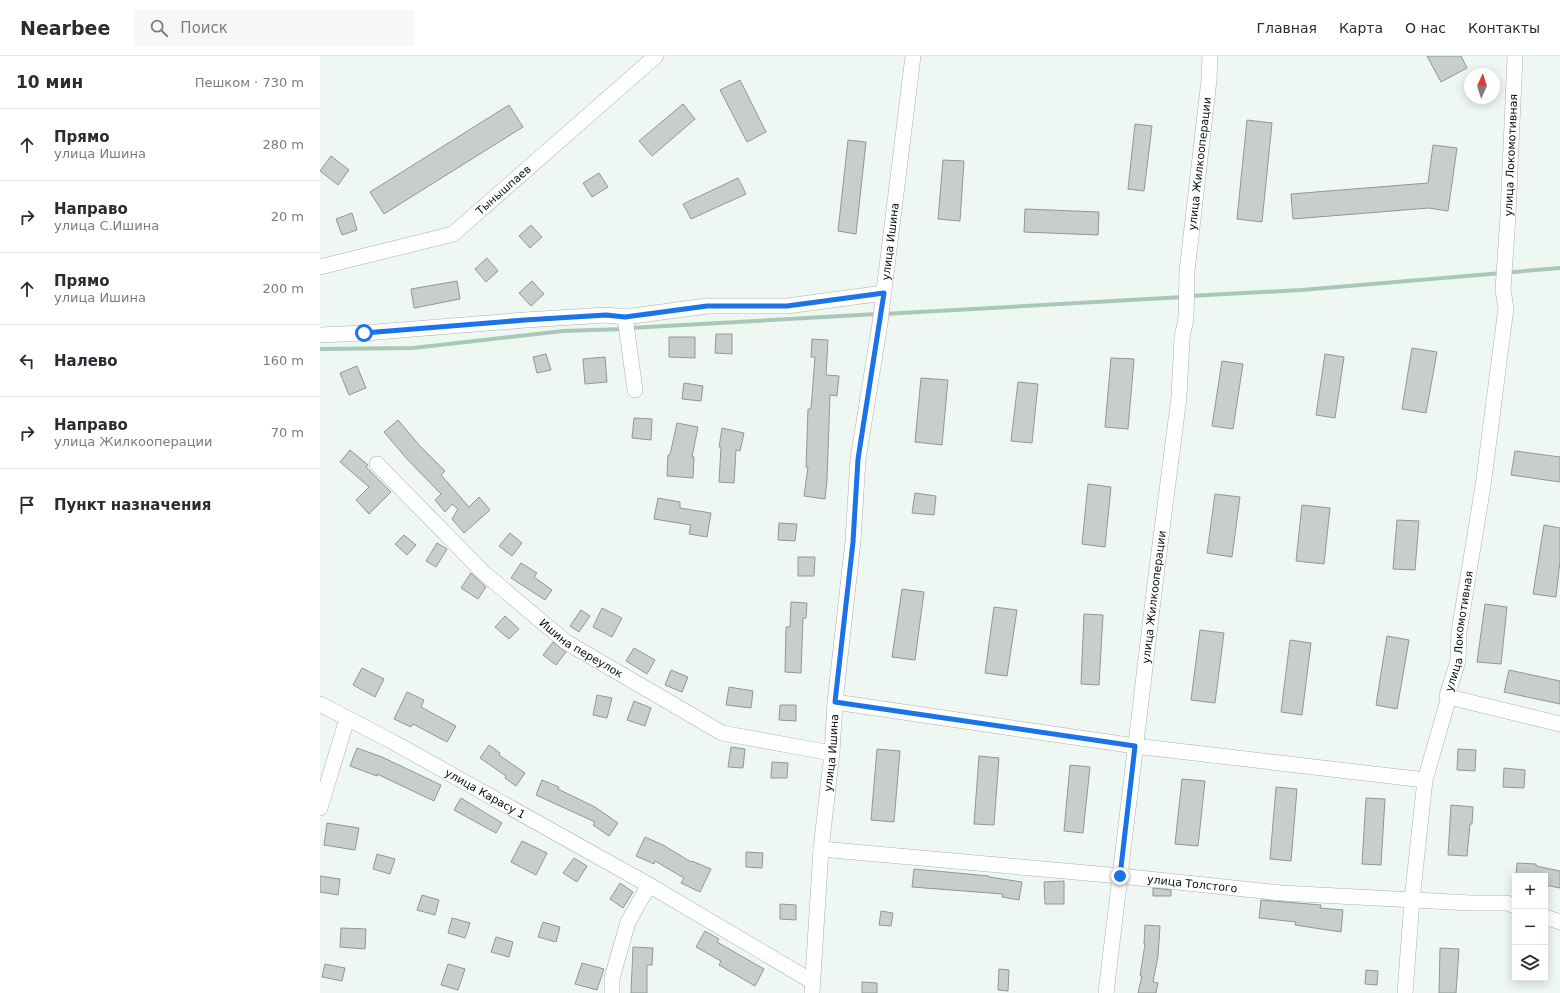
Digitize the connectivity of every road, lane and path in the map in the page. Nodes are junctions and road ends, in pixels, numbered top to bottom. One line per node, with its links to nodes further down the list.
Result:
1 (656, 56): 5 (street, Тынышпаев)
2 (913, 56): 6 (street, улица Ишина)
3 (1210, 56): 16 (street, улица Жилкооперации)
4 (1515, 56): 11 (street, улица Локомотивная)
5 (320, 267)
6 (884, 293): 7 (street, улица Ишина); 12 (street, улица Ишина)
7 (625, 317): 8 (street, улица Ишина); 9 (street)
8 (320, 335)
9 (635, 390)
10 (377, 464): 17 (street, Ишина переулок)
11 (1449, 697): 15 (street); 18 (street, улица Локомотивная)
12 (835, 702): 16 (street); 17 (street, улица Ишина)
13 (320, 704): 14 (street, улица Карасу 1)
14 (347, 719): 19 (street); 22 (street, улица Карасу 1)
15 (1560, 724)
16 (1135, 746): 18 (street); 21 (street, улица Жилкооперации)
17 (832, 753): 20 (street, улица Ишина)
18 (1425, 780): 23 (street, улица Локомотивная)
19 (320, 808)
20 (821, 849): 21 (street, улица Толстого); 27 (street, улица Ишина)
21 (1120, 876): 23 (street, улица Толстого); 29 (street, улица Жилкооперации)
22 (649, 884): 27 (street, улица Карасу 1); 28 (street)
23 (1412, 900): 24 (street, улица Толстого); 30 (street, улица Локомотивная)
24 (1512, 904)
25 (1548, 918): 26 (street)
26 (1560, 922)
27 (812, 988)
28 (612, 993)
29 (1106, 993)
30 (1405, 993)

